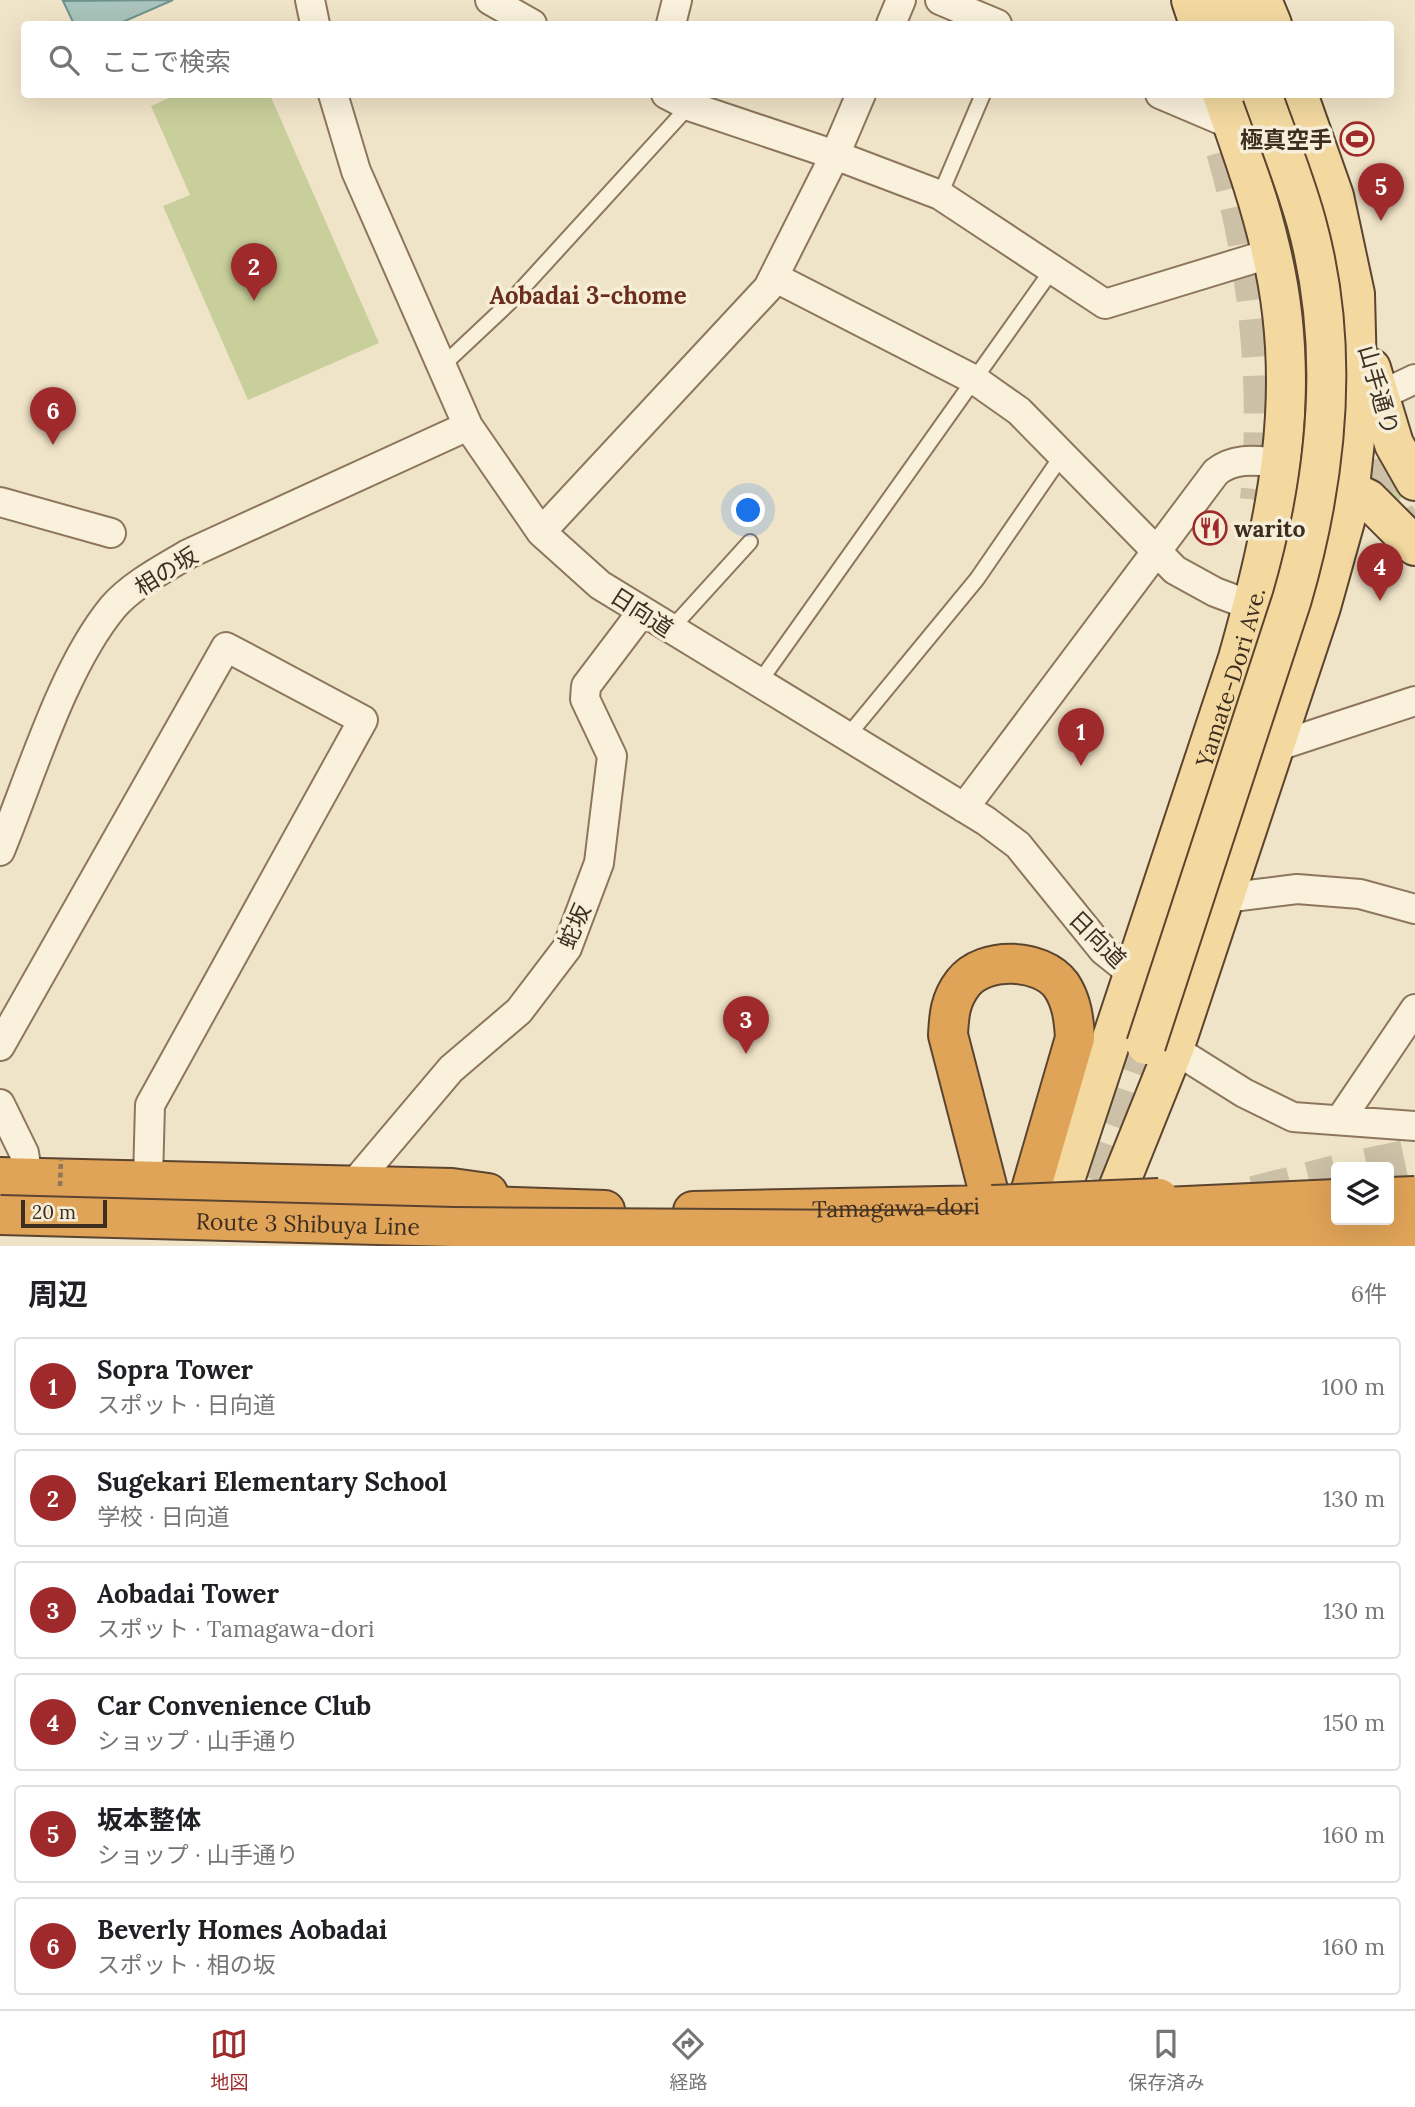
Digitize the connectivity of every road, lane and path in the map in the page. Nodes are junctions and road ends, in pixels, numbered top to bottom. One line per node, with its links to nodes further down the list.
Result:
1 (310, 0): 9 (street)
2 (490, 0): 10 (street)
3 (677, 0): 11 (street)
4 (901, 0): 12 (street)
5 (940, 0): 13 (street)
6 (1191, 0): 14 (main road)
7 (1228, 0): 15 (main road)
8 (1262, 0): 16 (main road)
9 (314, 21)
10 (527, 21)
11 (672, 21)
12 (892, 21)
13 (990, 21)
14 (1198, 21)
15 (1236, 21)
16 (1271, 21)
17 (333, 98): 31 (street, 日向道)
18 (859, 98): 25 (street)
19 (981, 98): 26 (lane)
20 (1177, 98): 24 (street)
21 (1263, 98): 61 (main road, Yamate-Dori Ave., bridge)
22 (1299, 98): 30 (main road)
23 (678, 100): 25 (street); 31 (lane)
24 (1228, 110): 27 (main road, Yamate-Dori Ave.)
25 (835, 155): 26 (street); 29 (street)
26 (940, 195): 28 (street)
27 (1272, 253): 28 (street); 38 (main road, Yamate-Dori Ave.)
28 (1052, 270): 33 (lane)
29 (774, 277): 33 (street); 42 (street)
30 (1355, 294): 34 (main road, 山手通り); 36 (main road)
31 (440, 367): 35 (street, 日向道)
32 (1415, 379): 34 (street)
33 (975, 380): 37 (street); 50 (lane)
34 (1377, 397): 39 (main road, 山手通り)
35 (468, 426): 42 (street, 日向道); 55 (street, 相の坂)
36 (1356, 446): 38 (main road); 39 (main road); 40 (main road)
37 (1063, 454): 46 (street); 52 (lane)
38 (1282, 463): 40 (main road); 46 (street); 47 (main road, Yamate-Dori Ave.)
39 (1412, 477)
40 (1351, 488): 45 (main road); 53 (main road)
41 (0, 502): 43 (street)
42 (541, 532): 48 (street, 日向道)
43 (111, 533)
44 (750, 542): 49 (lane)
45 (1415, 546)
46 (1156, 552): 47 (street); 54 (street)
47 (1252, 606): 58 (main road, Yamate-Dori Ave.)
48 (642, 612): 49 (street, 日向道); 67 (street, 蛇坂)
49 (670, 631): 50 (street, 日向道)
50 (758, 684): 52 (street, 日向道)
51 (1415, 701): 53 (street)
52 (846, 738): 54 (street, 日向道)
53 (1275, 747): 56 (main road)
54 (964, 808): 58 (street, 日向道)
55 (0, 851)
56 (1224, 898): 57 (street); 61 (main road)
57 (1415, 909)
58 (1133, 974): 79 (main road, Yamate-Dori Ave.)
59 (1415, 1009): 63 (street)
60 (0, 1046): 66 (street)
61 (1160, 1047): 63 (street); 80 (main road, Yamate-Dori Ave.)
62 (0, 1104): 65 (street)
63 (1340, 1120): 64 (street)
64 (1415, 1126)
65 (14, 1177): 66 (highway)
66 (148, 1179): 67 (highway)
67 (352, 1185): 74 (highway)
68 (1415, 1196): 69 (highway, bridge)
69 (1394, 1197)
70 (1331, 1198): 73 (highway, Tamagawa-dori, bridge)
71 (1331, 1198): 76 (highway, bridge)
72 (457, 1205): 74 (highway, Tamagawa-dori)
73 (992, 1205): 74 (highway, Tamagawa-dori); 78 (highway)
74 (608, 1210)
75 (0, 1215): 76 (highway, Route 3 Shibuya Line, bridge)
76 (939, 1230): 77 (highway, Route 3 Shibuya Line, bridge)
77 (1415, 1230)
78 (1014, 1246)
79 (1043, 1246)
80 (1092, 1246)

